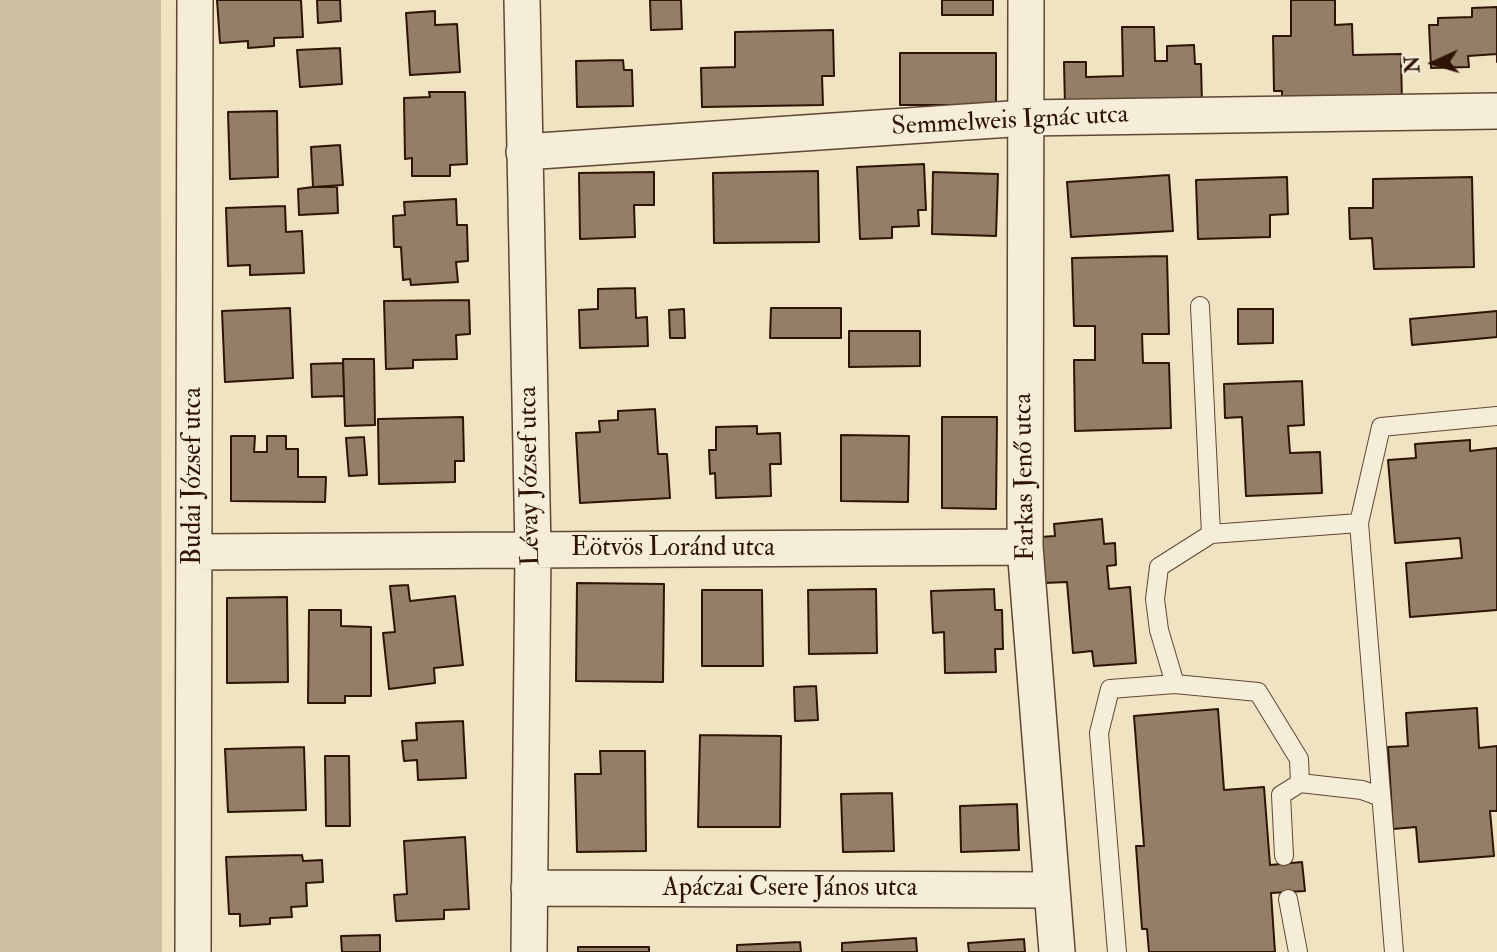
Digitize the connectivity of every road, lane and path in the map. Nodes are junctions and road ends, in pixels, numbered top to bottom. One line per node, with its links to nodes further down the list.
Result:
1 (195, 0): 13 (street, Budai József utca)
2 (522, 0): 6 (street, Lévay József utca)
3 (1026, 0): 5 (street, Farkas Jenő utca)
4 (1497, 111): 5 (street, Semmelweis Ignác utca)
5 (1025, 118): 6 (street, Semmelweis Ignác utca); 11 (street, Farkas Jenő utca)
6 (524, 152): 12 (street, Lévay József utca)
7 (1200, 306): 10 (lane)
8 (1497, 416): 9 (lane)
9 (1359, 523): 10 (lane); 16 (lane)
10 (1211, 534): 14 (lane)
11 (1025, 547): 12 (street, Eötvös Loránd utca); 19 (street, Farkas Jenő utca)
12 (533, 550): 13 (street, Eötvös Loránd utca); 18 (street, Lévay József utca)
13 (194, 552): 21 (street, Budai József utca)
14 (1175, 684): 15 (lane); 24 (lane)
15 (1300, 783): 16 (lane); 17 (lane)
16 (1381, 797): 26 (lane)
17 (1284, 856)
18 (529, 888): 19 (street, Apáczai Csere János utca); 22 (street, Lévay József utca)
19 (1050, 890): 23 (street, Farkas Jenő utca)
20 (1288, 899): 25 (lane)
21 (192, 952)
22 (529, 952)
23 (1056, 952)
24 (1117, 952)
25 (1298, 952)
26 (1394, 952)

